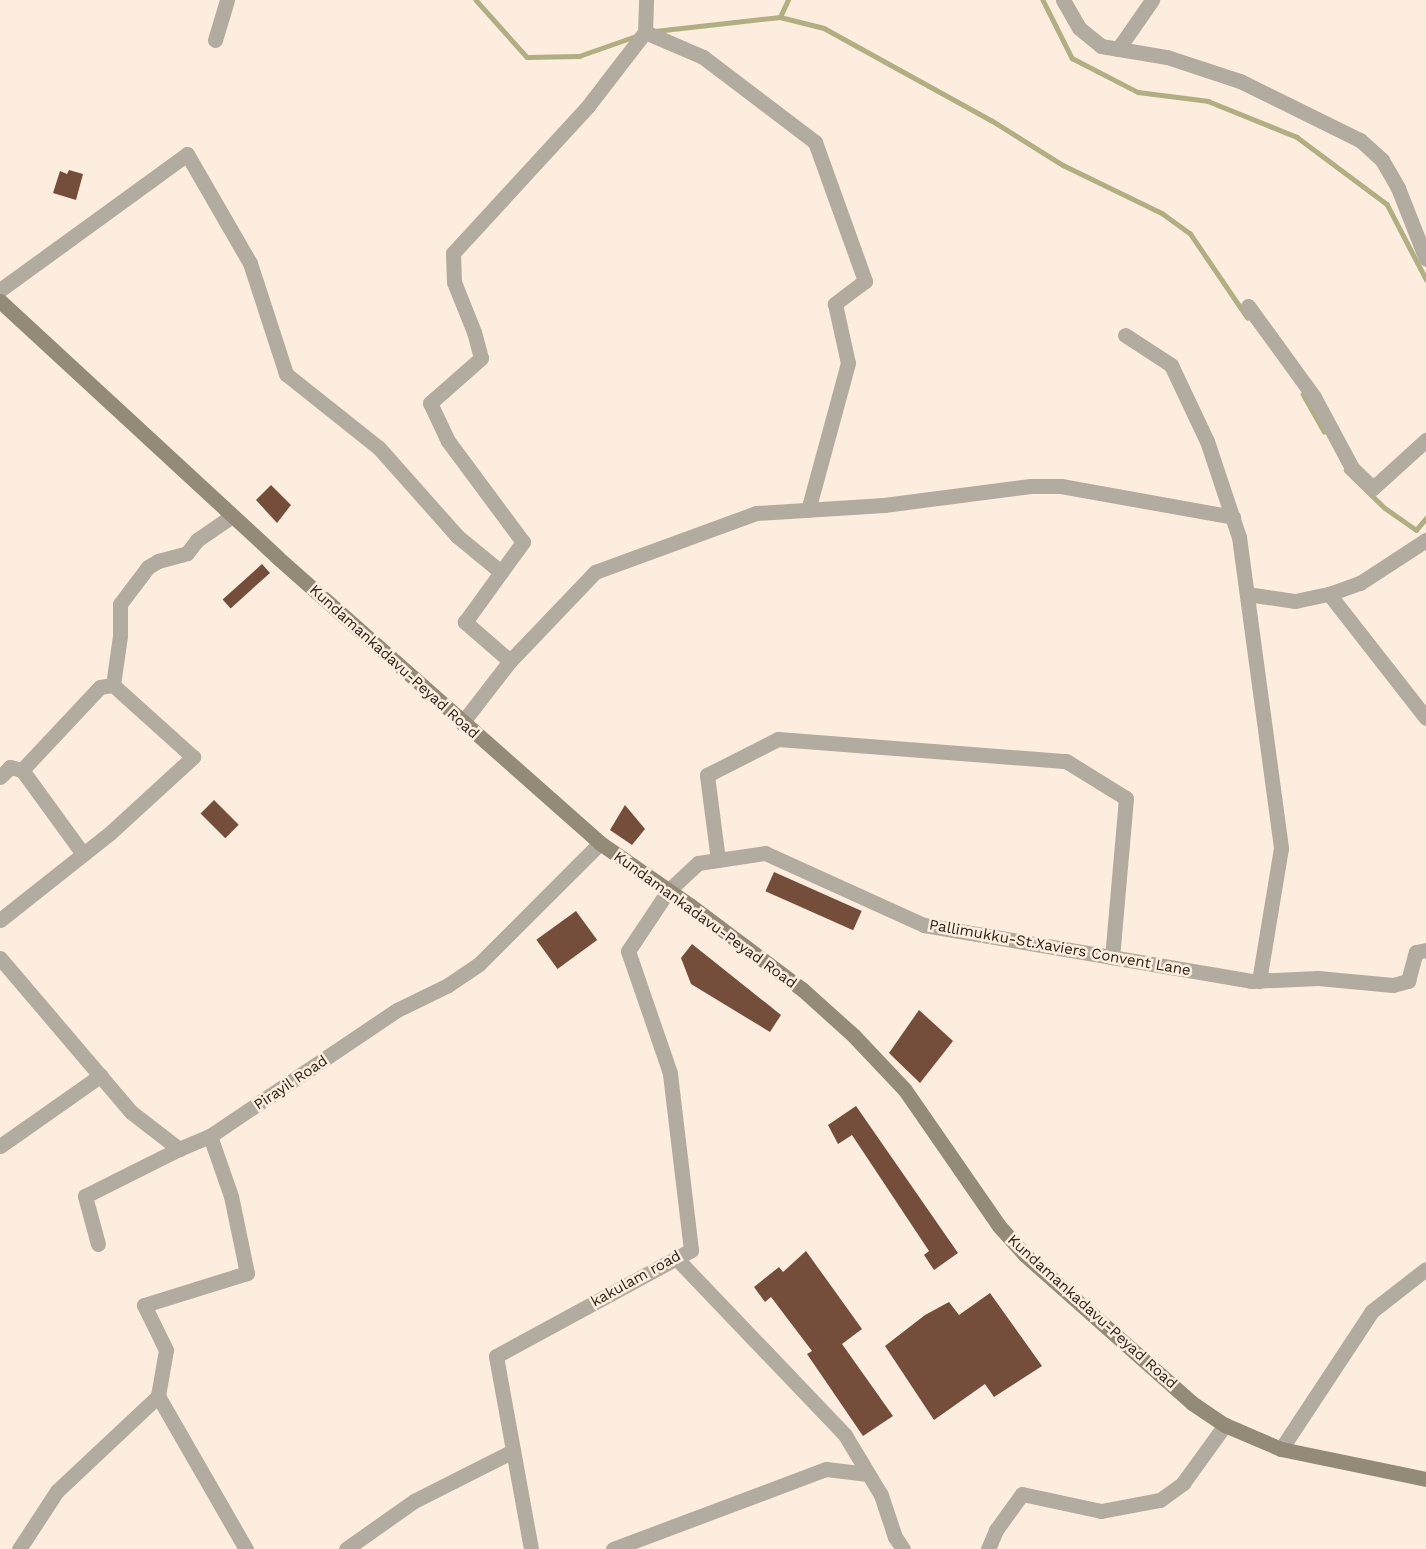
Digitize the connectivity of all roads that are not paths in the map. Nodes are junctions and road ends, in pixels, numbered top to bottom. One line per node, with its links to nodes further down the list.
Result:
1 (227, 0): 6 (street)
2 (646, 0): 5 (street)
3 (1063, 0): 7 (street)
4 (1152, 0): 7 (street)
5 (645, 32): 14 (street); 18 (street)
6 (215, 40)
7 (1118, 49): 8 (street)
8 (1426, 259)
9 (0, 290): 18 (street)
10 (0, 301): 15 (main road, Kundamankadavu-Peyad Road)
11 (1248, 306): 13 (street)
12 (1125, 334): 16 (street)
13 (1426, 440)
14 (808, 510): 16 (street); 21 (street)
15 (232, 516): 22 (street); 24 (main road, Kundamankadavu-Peyad Road)
16 (1233, 518): 19 (street)
17 (1426, 540): 20 (street)
18 (501, 572): 21 (street)
19 (1247, 594): 20 (street); 35 (street)
20 (1329, 594): 23 (street)
21 (510, 660): 24 (street)
22 (113, 685): 25 (street); 28 (street)
23 (1426, 718)
24 (462, 723): 27 (main road, Kundamankadavu-Peyad Road)
25 (22, 770): 26 (street); 28 (street)
26 (0, 777)
27 (600, 843): 30 (main road, Kundamankadavu-Peyad Road); 37 (street, Pirayil Road)
28 (83, 854): 31 (street)
29 (718, 860): 30 (street, Pallimukku-St.Xaviers Convent Lane); 33 (street, Pallimukku-St.Xaviers Convent Lane); 33 (street)
30 (668, 891): 41 (street, kakulam road); 44 (main road, Kundamankadavu-Peyad Road)
31 (0, 920)
32 (1426, 950): 35 (street, Pallimukku-St.Xaviers Convent Lane)
33 (1112, 957): 35 (street, Pallimukku-St.Xaviers Convent Lane)
34 (0, 958): 36 (street)
35 (1259, 981)
36 (101, 1075): 38 (street); 39 (street)
37 (210, 1136): 39 (street, Pirayil Road); 43 (street)
38 (0, 1146)
39 (179, 1148): 40 (street, Pirayil Road)
40 (98, 1244)
41 (676, 1258): 46 (street, kakulam road); 47 (street)
42 (1426, 1269): 45 (street)
43 (158, 1396): 49 (street); 50 (street)
44 (1225, 1424): 45 (main road, Kundamankadavu-Peyad Road); 55 (street)
45 (1281, 1449): 48 (main road, Kundamankadavu-Peyad Road)
46 (513, 1452): 51 (street); 52 (street, kakulam road)
47 (868, 1474): 53 (street); 54 (street)
48 (1426, 1479)
49 (19, 1549)
50 (246, 1549)
51 (346, 1549)
52 (531, 1549)
53 (613, 1549)
54 (903, 1549)
55 (988, 1549)

